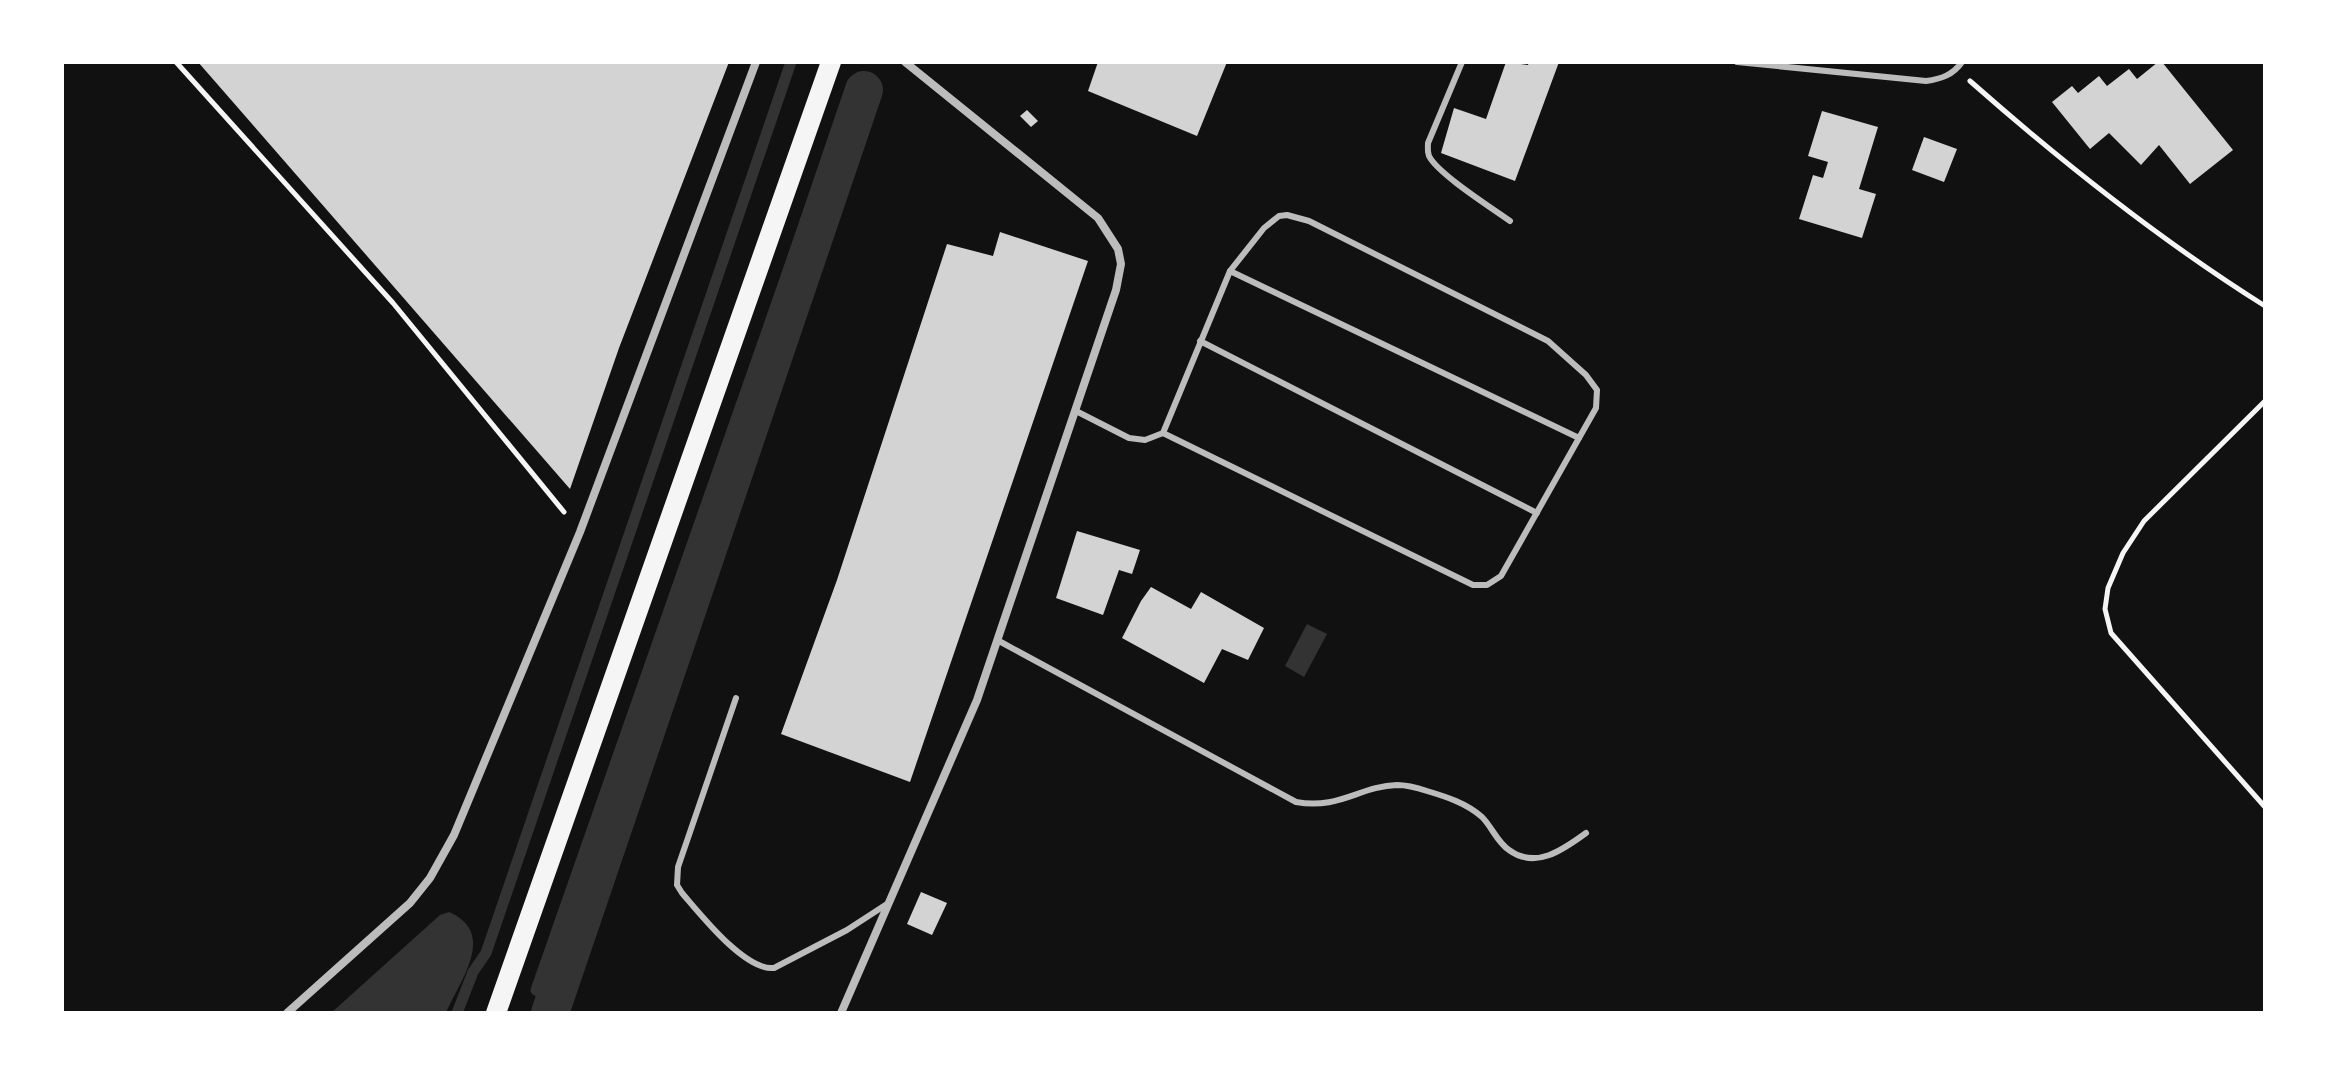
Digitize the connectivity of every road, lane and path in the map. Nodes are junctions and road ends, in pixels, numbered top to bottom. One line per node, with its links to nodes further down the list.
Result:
1 (176, 62): 18 (path)
2 (756, 62): 18 (street)
3 (831, 62): 25 (main road)
4 (905, 62): 14 (street)
5 (1462, 62): 9 (lane)
6 (1737, 62): 8 (lane)
7 (1962, 62): 8 (lane)
8 (1957, 69): 11 (path)
9 (1510, 221)
10 (1230, 271): 12 (lane); 16 (lane); 16 (lane)
11 (2265, 306)
12 (1200, 341): 15 (lane); 17 (lane)
13 (2265, 401): 21 (path)
14 (1076, 411): 15 (lane); 19 (street)
15 (1163, 433): 17 (lane)
16 (1579, 438): 17 (lane)
17 (1537, 513)
18 (580, 532): 24 (street)
19 (999, 641): 22 (lane); 23 (street)
20 (736, 698): 23 (lane)
21 (2265, 807)
22 (1586, 833)
23 (887, 904): 26 (street)
24 (287, 1013)
25 (496, 1013)
26 (841, 1013)

